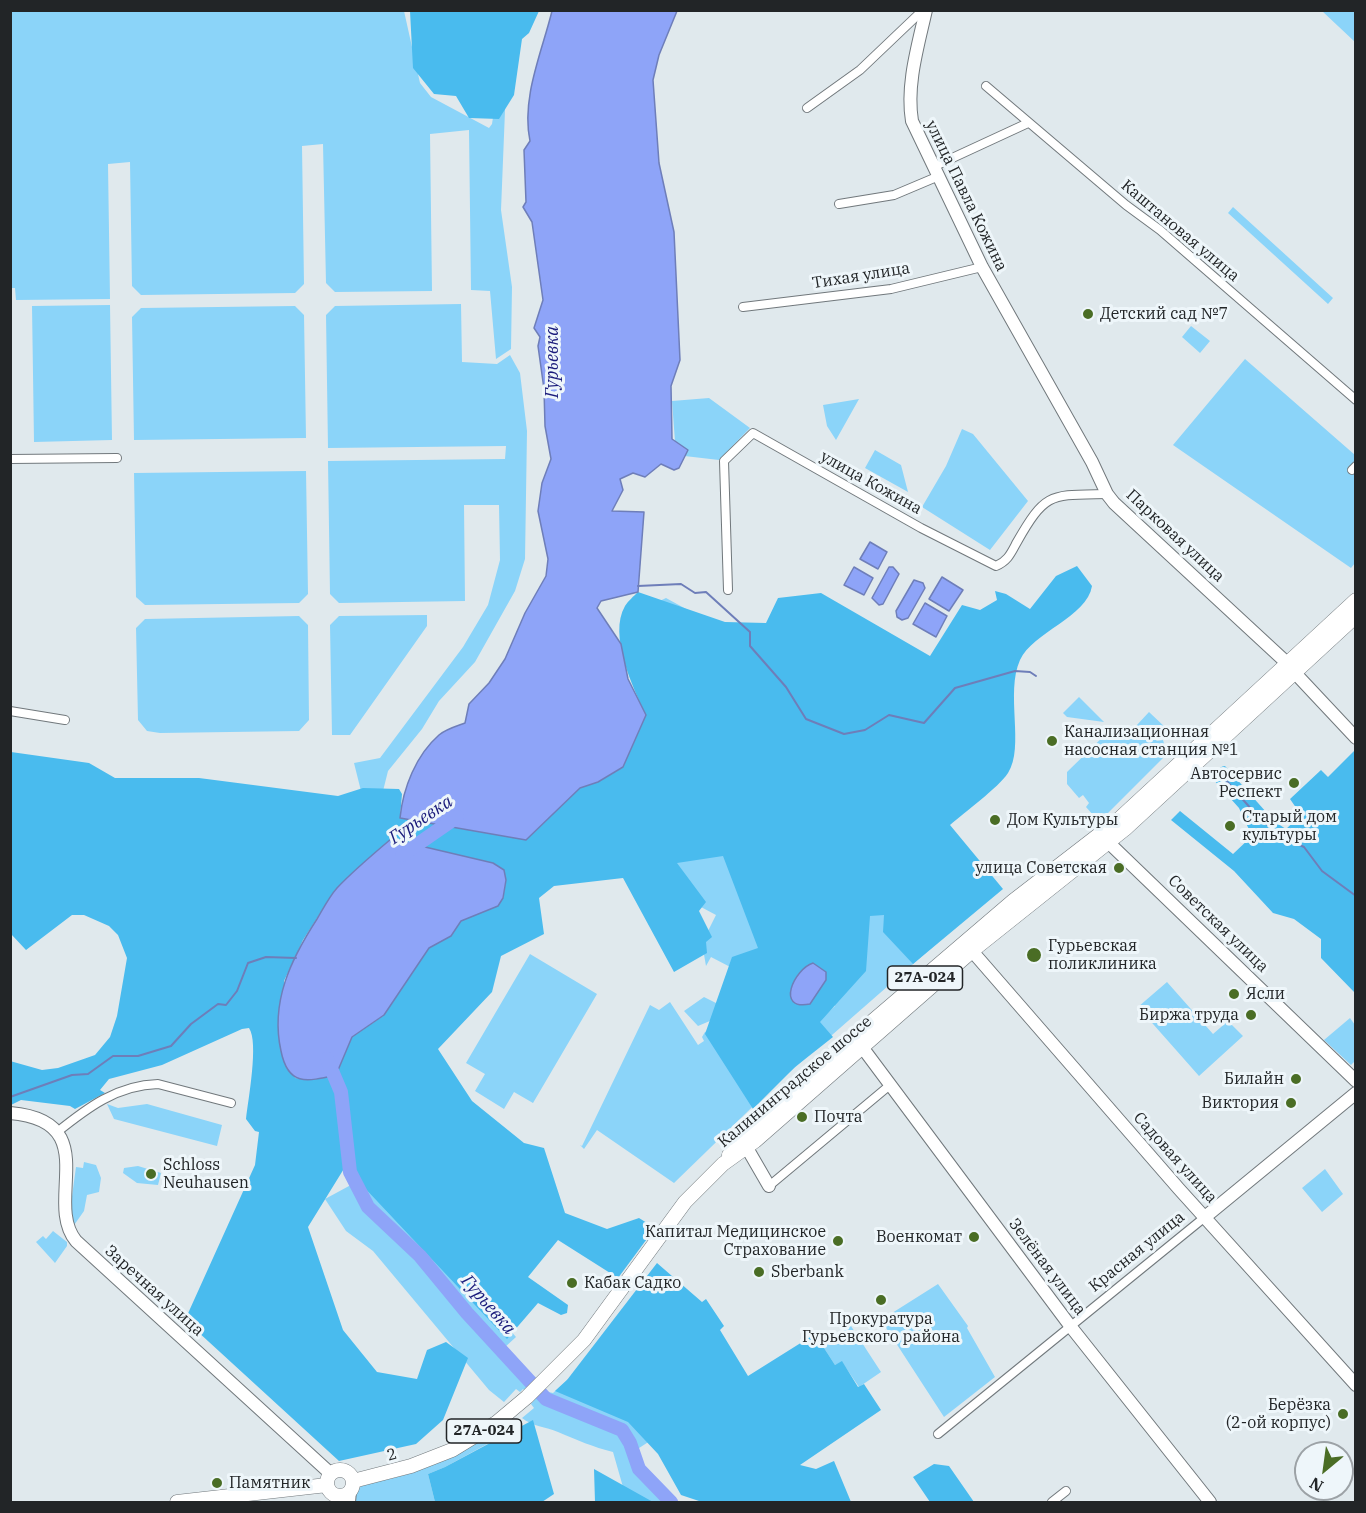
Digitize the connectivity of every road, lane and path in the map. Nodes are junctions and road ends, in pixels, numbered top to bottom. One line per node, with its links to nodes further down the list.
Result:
1 (925, 10): 3 (street); 5 (street, улица Павла Кожина)
2 (986, 86): 4 (street, Каштановая улица)
3 (807, 108)
4 (1028, 123): 5 (street); 10 (street, Каштановая улица)
5 (937, 171): 6 (street); 7 (street, улица Павла Кожина)
6 (839, 204)
7 (982, 267): 8 (street, Тихая улица); 9 (street, улица Павла Кожина)
8 (743, 307)
9 (1010, 320): 13 (street, Парковая улица)
10 (1356, 400)
11 (117, 458): 12 (street)
12 (10, 459)
13 (1107, 494): 14 (street, улица Кожина); 17 (street, Парковая улица)
14 (728, 590)
15 (1356, 600): 17 (main road, 27А-024)
16 (1356, 616): 17 (main road, 27А-024)
17 (1291, 669): 20 (street, Парковая улица); 21 (main road, 27А-024)
18 (10, 711): 19 (street)
19 (66, 720)
20 (1356, 738)
21 (1104, 838): 22 (main road, Калининградское шоссе / 27А-024); 24 (street, Советская улица); 30 (main road, 27А-024)
22 (972, 951): 23 (main road, Калининградское шоссе / 27А-024); 32 (street, Садовая улица)
23 (862, 1047): 25 (street, Зелёная улица); 30 (main road, Калининградское шоссе / 27А-024)
24 (1356, 1081)
25 (890, 1084): 31 (street); 33 (street, Зелёная улица)
26 (1356, 1093): 32 (street, Красная улица)
27 (231, 1103): 29 (street)
28 (12, 1113): 29 (street)
29 (56, 1133): 37 (street, Заречная улица)
30 (739, 1156): 31 (street); 36 (main road, Калининградское шоссе / 27А-024)
31 (769, 1186)
32 (1205, 1217): 33 (street, Красная улица); 34 (street, Садовая улица)
33 (1071, 1327): 35 (street, Красная улица); 44 (street, Зелёная улица)
34 (1356, 1385)
35 (938, 1434)
36 (437, 1457): 41 (main road, 2)
37 (320, 1463): 38 (street, Заречная улица); 39 (street)
38 (329, 1479): 39 (main road); 41 (main road); 41 (main road)
39 (309, 1487): 42 (main road)
40 (1066, 1491): 43 (street)
41 (349, 1494)
42 (177, 1503)
43 (1052, 1503)
44 (1210, 1503)

